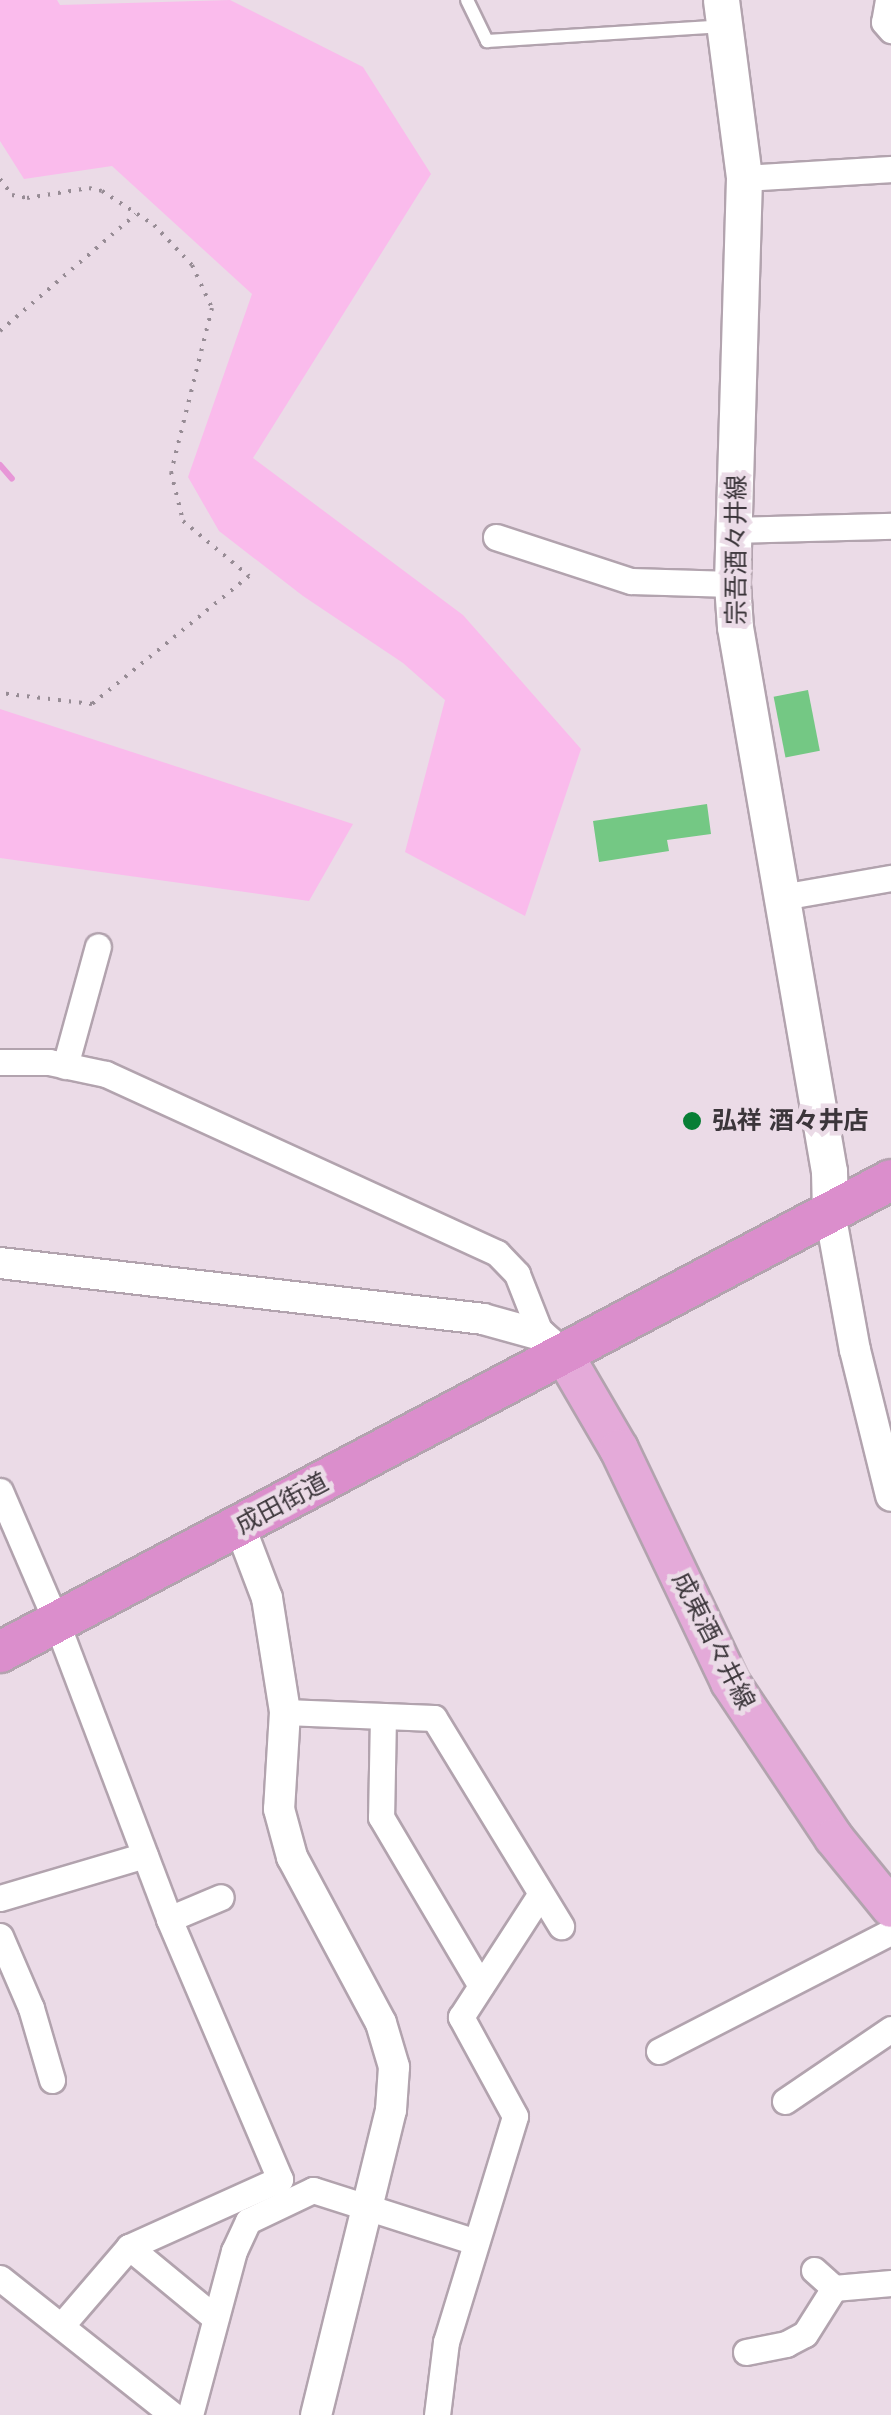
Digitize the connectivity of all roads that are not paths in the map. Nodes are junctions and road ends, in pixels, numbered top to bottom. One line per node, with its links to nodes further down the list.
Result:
1 (467, 0): 3 (lane)
2 (888, 0): 4 (street)
3 (723, 13): 6 (main road, 宗吾酒々井線)
4 (891, 30)
5 (891, 169): 6 (street)
6 (744, 178): 8 (main road, 宗吾酒々井線)
7 (891, 526): 8 (street)
8 (734, 530): 10 (main road, 宗吾酒々井線)
9 (496, 537): 10 (street)
10 (732, 584): 12 (main road, 宗吾酒々井線)
11 (891, 878): 12 (street)
12 (782, 898): 17 (main road, 宗吾酒々井線)
13 (98, 946): 15 (street)
14 (0, 1062): 15 (street)
15 (66, 1066): 19 (street)
16 (891, 1180): 17 (highway, 成田街道)
17 (830, 1213): 19 (highway, 成田街道); 21 (street)
18 (0, 1263): 19 (street)
19 (552, 1345): 22 (highway, 成田街道); 31 (main road, 成東酒々井線)
20 (0, 1491): 23 (street)
21 (891, 1496)
22 (240, 1526): 23 (highway, 成田街道); 25 (street)
23 (56, 1621): 24 (highway, 成田街道); 27 (street)
24 (0, 1652)
25 (285, 1712): 26 (street); 41 (street)
26 (383, 1716): 28 (street); 36 (street)
27 (145, 1855): 30 (street); 32 (street)
28 (540, 1896): 33 (street); 36 (street)
29 (221, 1897): 32 (street)
30 (0, 1898)
31 (891, 1908)
32 (169, 1919): 43 (street)
33 (561, 1926)
34 (891, 1932): 38 (street)
35 (0, 1936): 39 (street)
36 (482, 1986): 42 (street)
37 (891, 2029): 40 (street)
38 (659, 2051)
39 (52, 2080)
40 (784, 2102)
41 (366, 2204): 42 (street); 48 (street); 53 (street)
42 (476, 2242): 54 (street)
43 (130, 2247): 48 (street); 49 (street)
44 (814, 2270): 47 (street)
45 (0, 2278): 49 (street)
46 (891, 2282): 47 (street)
47 (834, 2288): 50 (street)
48 (215, 2318): 52 (street)
49 (60, 2326): 51 (street)
50 (746, 2352)
51 (173, 2415)
52 (190, 2415)
53 (316, 2415)
54 (437, 2415)

